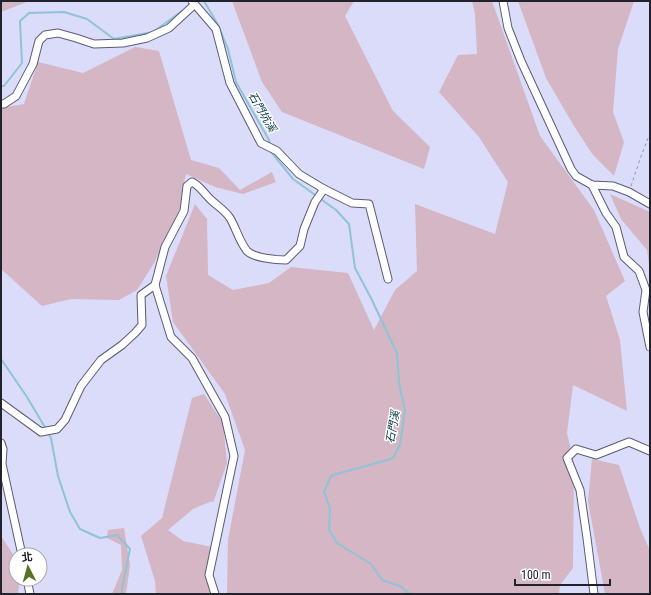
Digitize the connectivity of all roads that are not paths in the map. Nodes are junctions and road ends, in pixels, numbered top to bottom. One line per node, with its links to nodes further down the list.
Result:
1 (503, 1): 4 (street)
2 (194, 3): 3 (street); 5 (street)
3 (1, 104)
4 (592, 185): 6 (street); 9 (street)
5 (322, 191): 7 (street); 8 (street)
6 (650, 204)
7 (388, 279)
8 (155, 285): 10 (street); 14 (street)
9 (650, 347)
10 (1, 403)
11 (1, 443): 13 (street)
12 (650, 451): 15 (street)
13 (20, 547)
14 (215, 594)
15 (594, 594)

